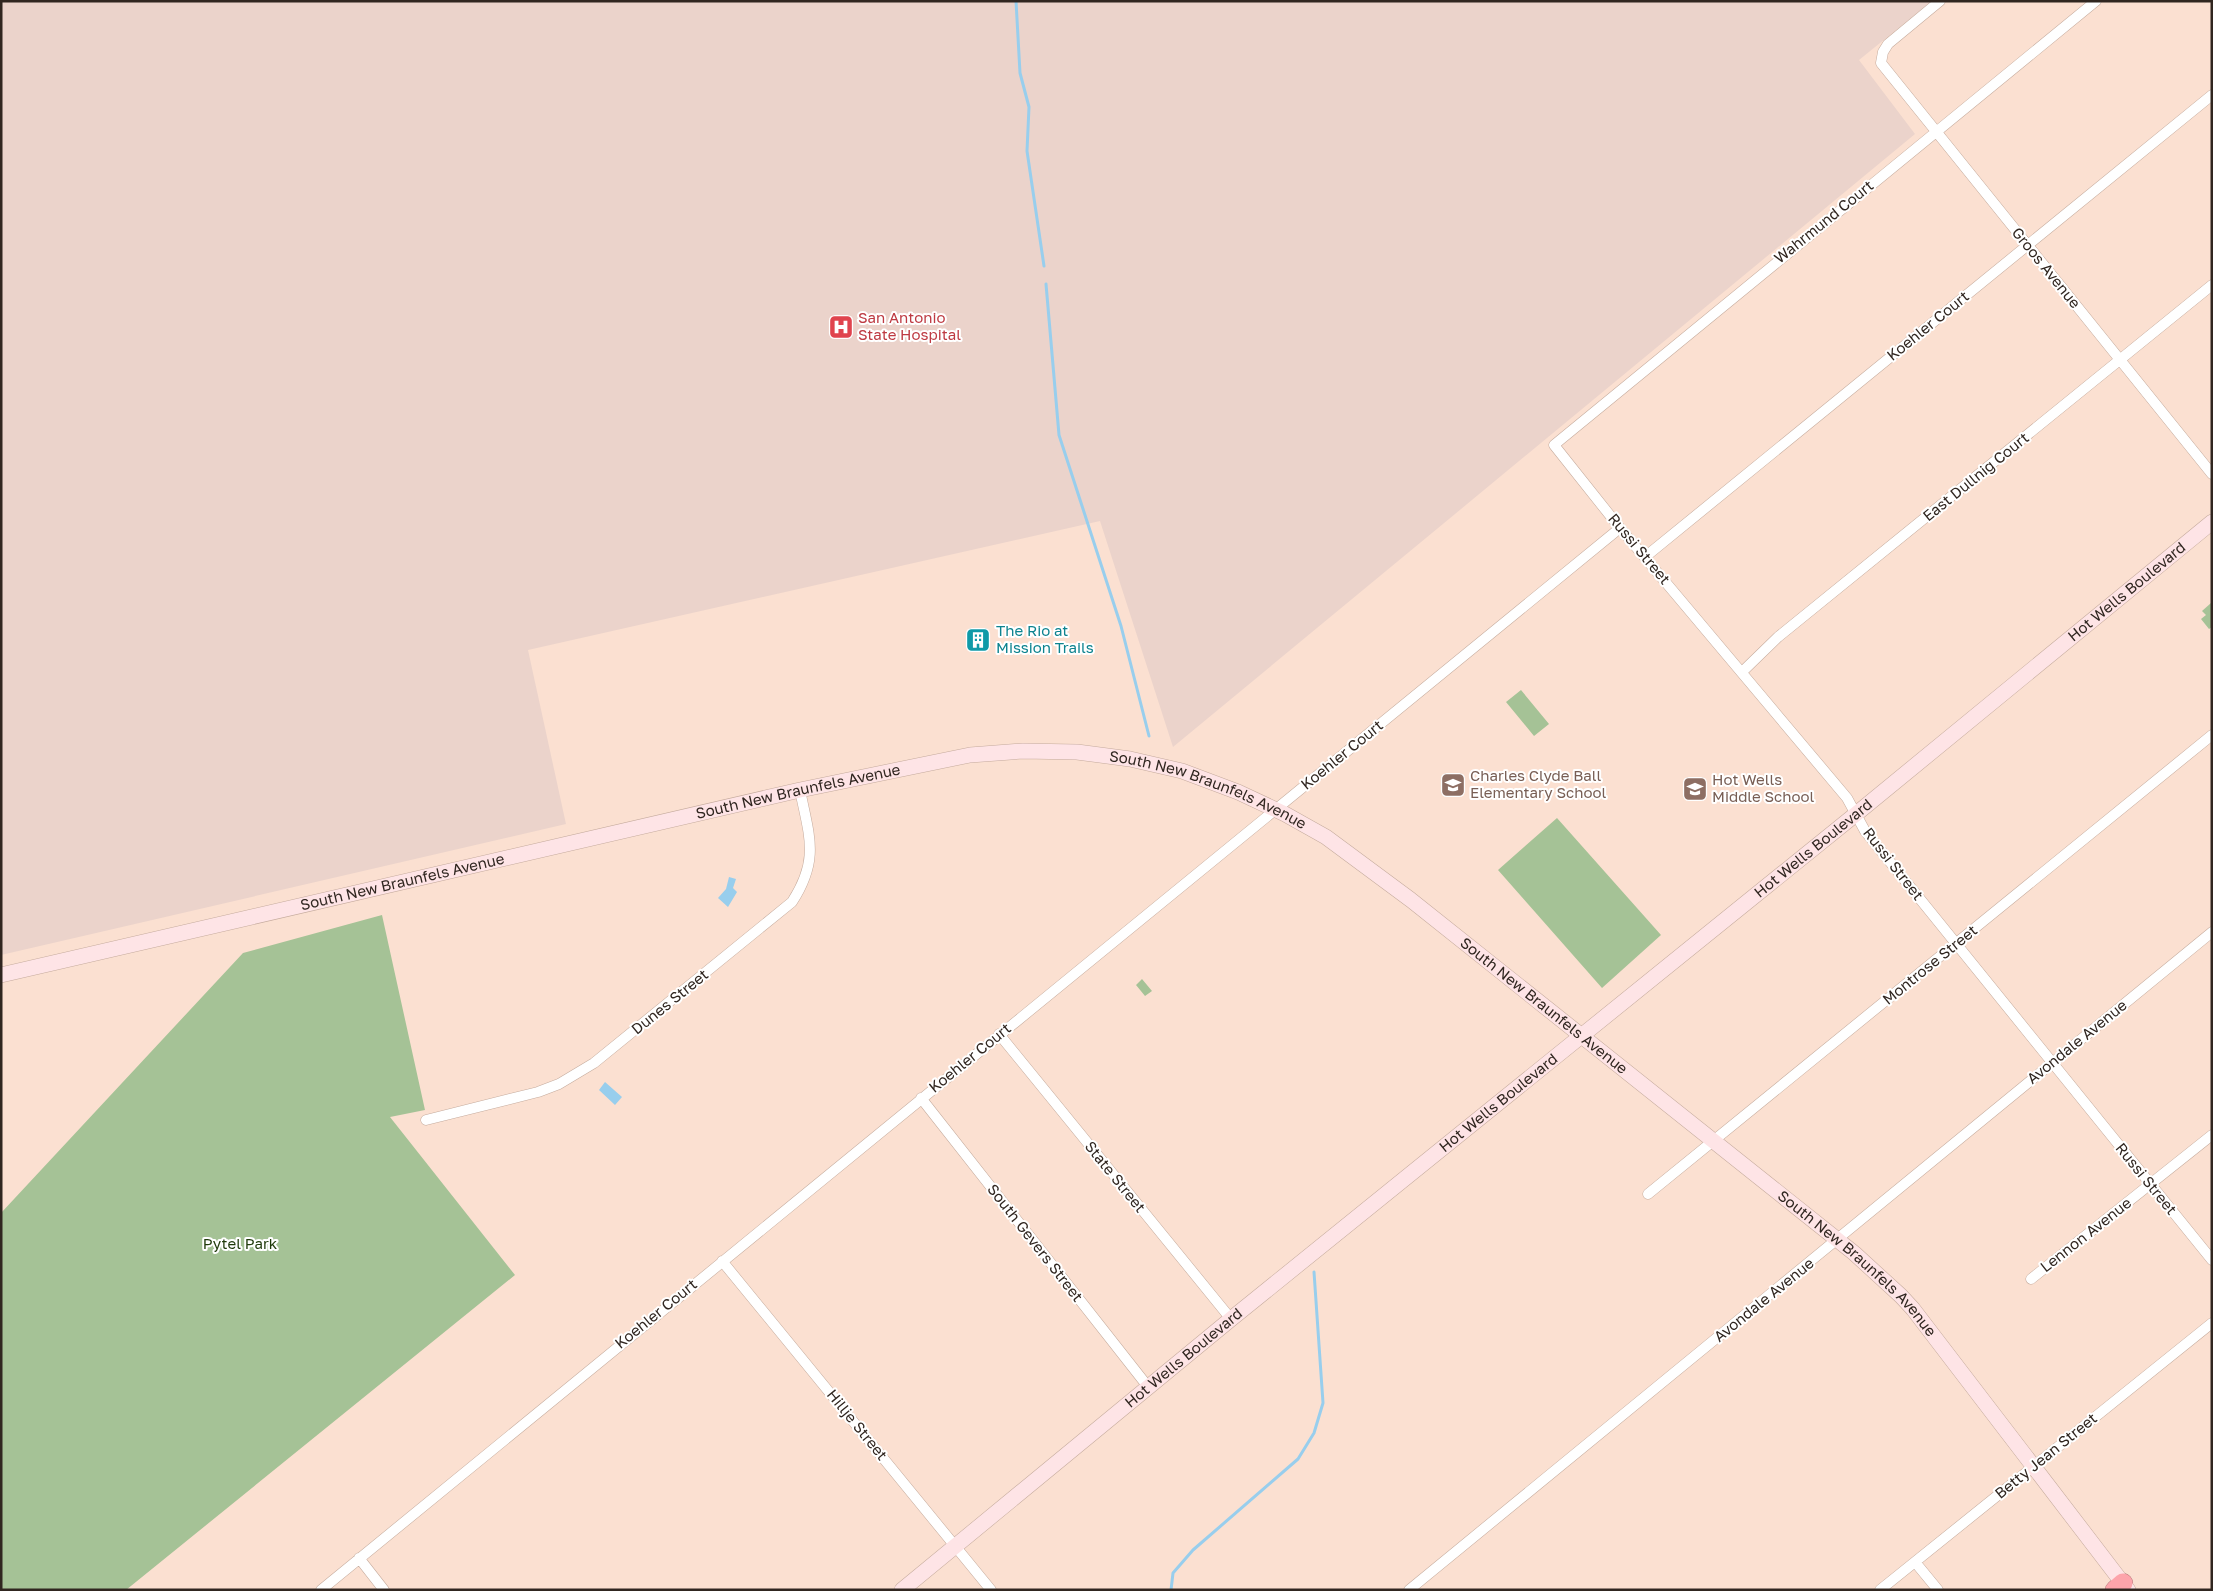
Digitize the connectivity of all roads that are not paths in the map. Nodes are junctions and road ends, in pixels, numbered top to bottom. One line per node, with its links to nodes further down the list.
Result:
1 (1940, 1): 4 (street, Groos Avenue)
2 (2096, 1): 4 (street, Wahrmund Court)
3 (2212, 95): 5 (street, Koehler Court)
4 (1936, 131): 5 (street, Groos Avenue); 8 (street, Wahrmund Court)
5 (2027, 245): 7 (street, Groos Avenue); 12 (street, Koehler Court)
6 (2212, 285): 7 (street, East Dullnig Court)
7 (2120, 360): 9 (street, Groos Avenue); 13 (street, East Dullnig Court)
8 (1554, 445): 11 (street, Russi Street)
9 (2212, 474)
10 (2212, 522): 17 (main road, Hot Wells Boulevard)
11 (1620, 528): 12 (street, Russi Street); 16 (street, Koehler Court)
12 (1646, 557): 13 (street, Russi Street)
13 (1742, 672): 17 (street, Russi Street)
14 (2212, 735): 19 (street, Montrose Street)
15 (800, 790): 16 (main road, South New Braunfels Avenue); 20 (main road, South New Braunfels Avenue); 25 (street, Dunes Street)
16 (1274, 810): 21 (street, Koehler Court); 22 (main road, South New Braunfels Avenue)
17 (1856, 814): 19 (street, Russi Street); 22 (main road, Hot Wells Boulevard)
18 (2212, 932): 23 (street, Avondale Avenue)
19 (1956, 944): 23 (street, Russi Street); 27 (street, Montrose Street)
20 (1, 975)
21 (999, 1034): 24 (street, Koehler Court); 34 (street, State Street)
22 (1580, 1036): 27 (main road, South New Braunfels Avenue); 34 (main road, Hot Wells Boulevard)
23 (2052, 1063): 28 (street, Russi Street); 30 (street, Avondale Avenue)
24 (921, 1098): 32 (street, Koehler Court); 36 (street, South Gevers Street)
25 (426, 1120)
26 (2212, 1135): 28 (street, Lennon Avenue)
27 (1714, 1141): 29 (street, Montrose Street); 30 (main road, South New Braunfels Avenue)
28 (2150, 1184): 31 (street, Russi Street); 33 (street, Lennon Avenue)
29 (1648, 1194)
30 (1838, 1240): 37 (main road, South New Braunfels Avenue); 46 (street, Avondale Avenue)
31 (2212, 1260)
32 (722, 1261): 38 (street, Hillje Street); 39 (street, Koehler Court)
33 (2031, 1280)
34 (1231, 1319): 36 (main road, Hot Wells Boulevard)
35 (2212, 1323): 37 (street, Betty Jean Street)
36 (1149, 1388): 38 (main road, Hot Wells Boulevard)
37 (2034, 1466): 40 (street, Betty Jean Street); 41 (main road, South New Braunfels Avenue)
38 (956, 1546): 44 (main road, Hot Wells Boulevard); 45 (street, Hillje Street)
39 (359, 1558): 42 (street, Koehler Court); 43 (street)
40 (1915, 1562): 47 (street, Betty Jean Street); 48 (street)
41 (2122, 1588)
42 (321, 1590)
43 (384, 1590)
44 (902, 1590)
45 (991, 1590)
46 (1409, 1590)
47 (1880, 1590)
48 (1938, 1590)

